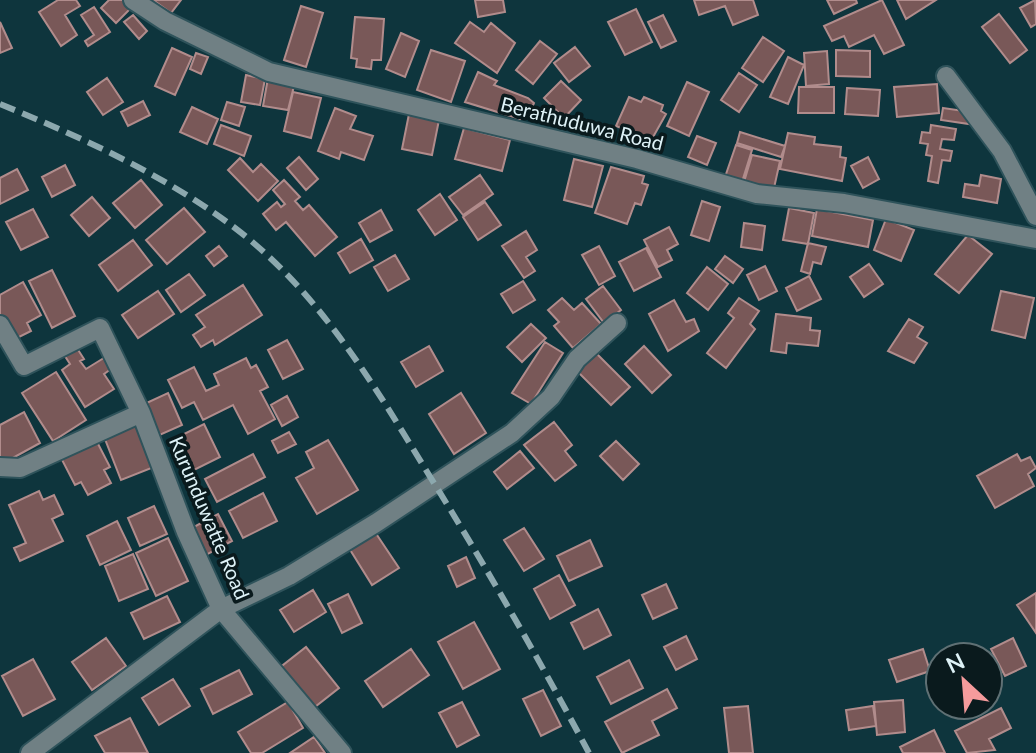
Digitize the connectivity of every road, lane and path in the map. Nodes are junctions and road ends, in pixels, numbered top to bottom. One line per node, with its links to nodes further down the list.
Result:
1 (133, 0): 4 (street, Berathuduwa Road)
2 (946, 76): 3 (street)
3 (1036, 216)
4 (1036, 239)
5 (617, 323): 9 (street)
6 (0, 325): 7 (street, Kurunduwatte Road)
7 (141, 413): 8 (street); 9 (street, Kurunduwatte Road)
8 (0, 467)
9 (221, 609): 10 (street); 11 (street, Kurunduwatte Road)
10 (30, 753)
11 (342, 753)

